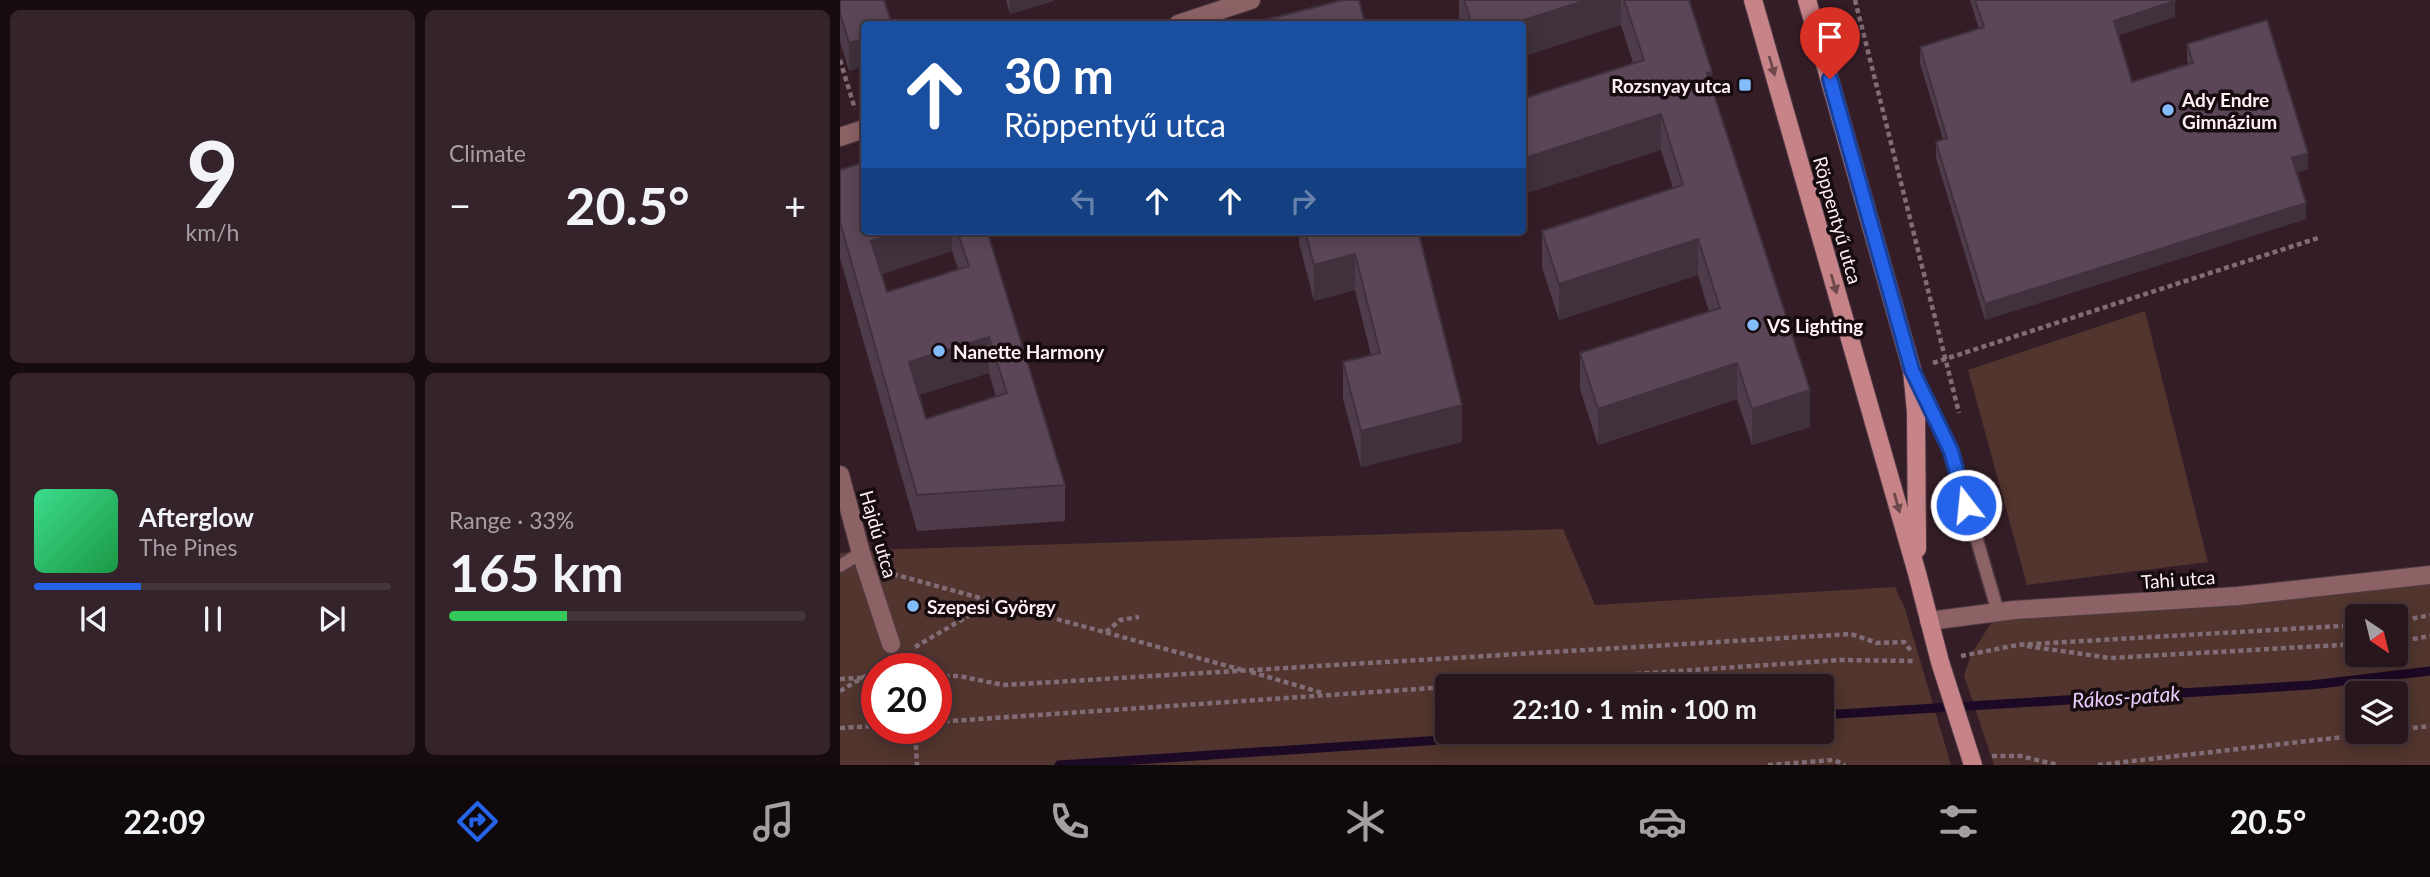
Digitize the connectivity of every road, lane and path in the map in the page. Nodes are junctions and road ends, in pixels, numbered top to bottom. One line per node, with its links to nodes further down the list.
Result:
1 (1251, 0): 5 (street)
2 (1753, 0): 17 (street, Röppentyű utca, one-way to 17)
3 (1807, 0): 12 (street, Röppentyű utca)
4 (1855, 0): 11 (path)
5 (1187, 21)
6 (840, 60): 7 (path)
7 (861, 124)
8 (861, 131): 9 (street)
9 (840, 137)
10 (2319, 238): 11 (path)
11 (1944, 359): 12 (path); 13 (path)
12 (1912, 370): 17 (street, Röppentyű utca); 20 (lane)
13 (1962, 425)
14 (840, 475): 15 (street, Hajdú utca)
15 (863, 560): 16 (lane); 19 (path); 31 (street, Hajdú utca)
16 (840, 566)
17 (1917, 573): 24 (street, Röppentyű utca)
18 (2430, 575): 20 (street, Tahi utca)
19 (993, 601): 26 (path); 31 (path)
20 (2006, 611): 24 (street, Tahi utca); 29 (path)
21 (2430, 615): 23 (path)
22 (1139, 617): 26 (path)
23 (2408, 620)
24 (1929, 621): 32 (street, Röppentyű utca)
25 (2345, 626): 29 (path)
26 (1106, 632): 33 (path)
27 (2430, 636): 28 (path)
28 (2408, 640)
29 (2017, 645): 30 (path); 32 (path)
30 (2345, 645)
31 (898, 648)
32 (1940, 662): 49 (street, Röppentyű utca)
33 (1248, 671): 34 (path); 35 (path); 41 (path)
34 (1634, 674)
35 (952, 676)
36 (861, 677): 38 (path)
37 (861, 678): 40 (path)
38 (840, 679)
39 (1435, 688): 41 (path)
40 (840, 691)
41 (1328, 695): 42 (path)
42 (952, 721)
43 (2430, 726): 46 (path)
44 (861, 727): 45 (path)
45 (840, 728)
46 (2408, 729)
47 (2345, 737): 54 (path)
48 (916, 744): 50 (path)
49 (1972, 762): 53 (path)
50 (917, 765)
51 (1768, 765): 52 (path)
52 (1845, 765)
53 (2058, 765)
54 (2098, 765)

